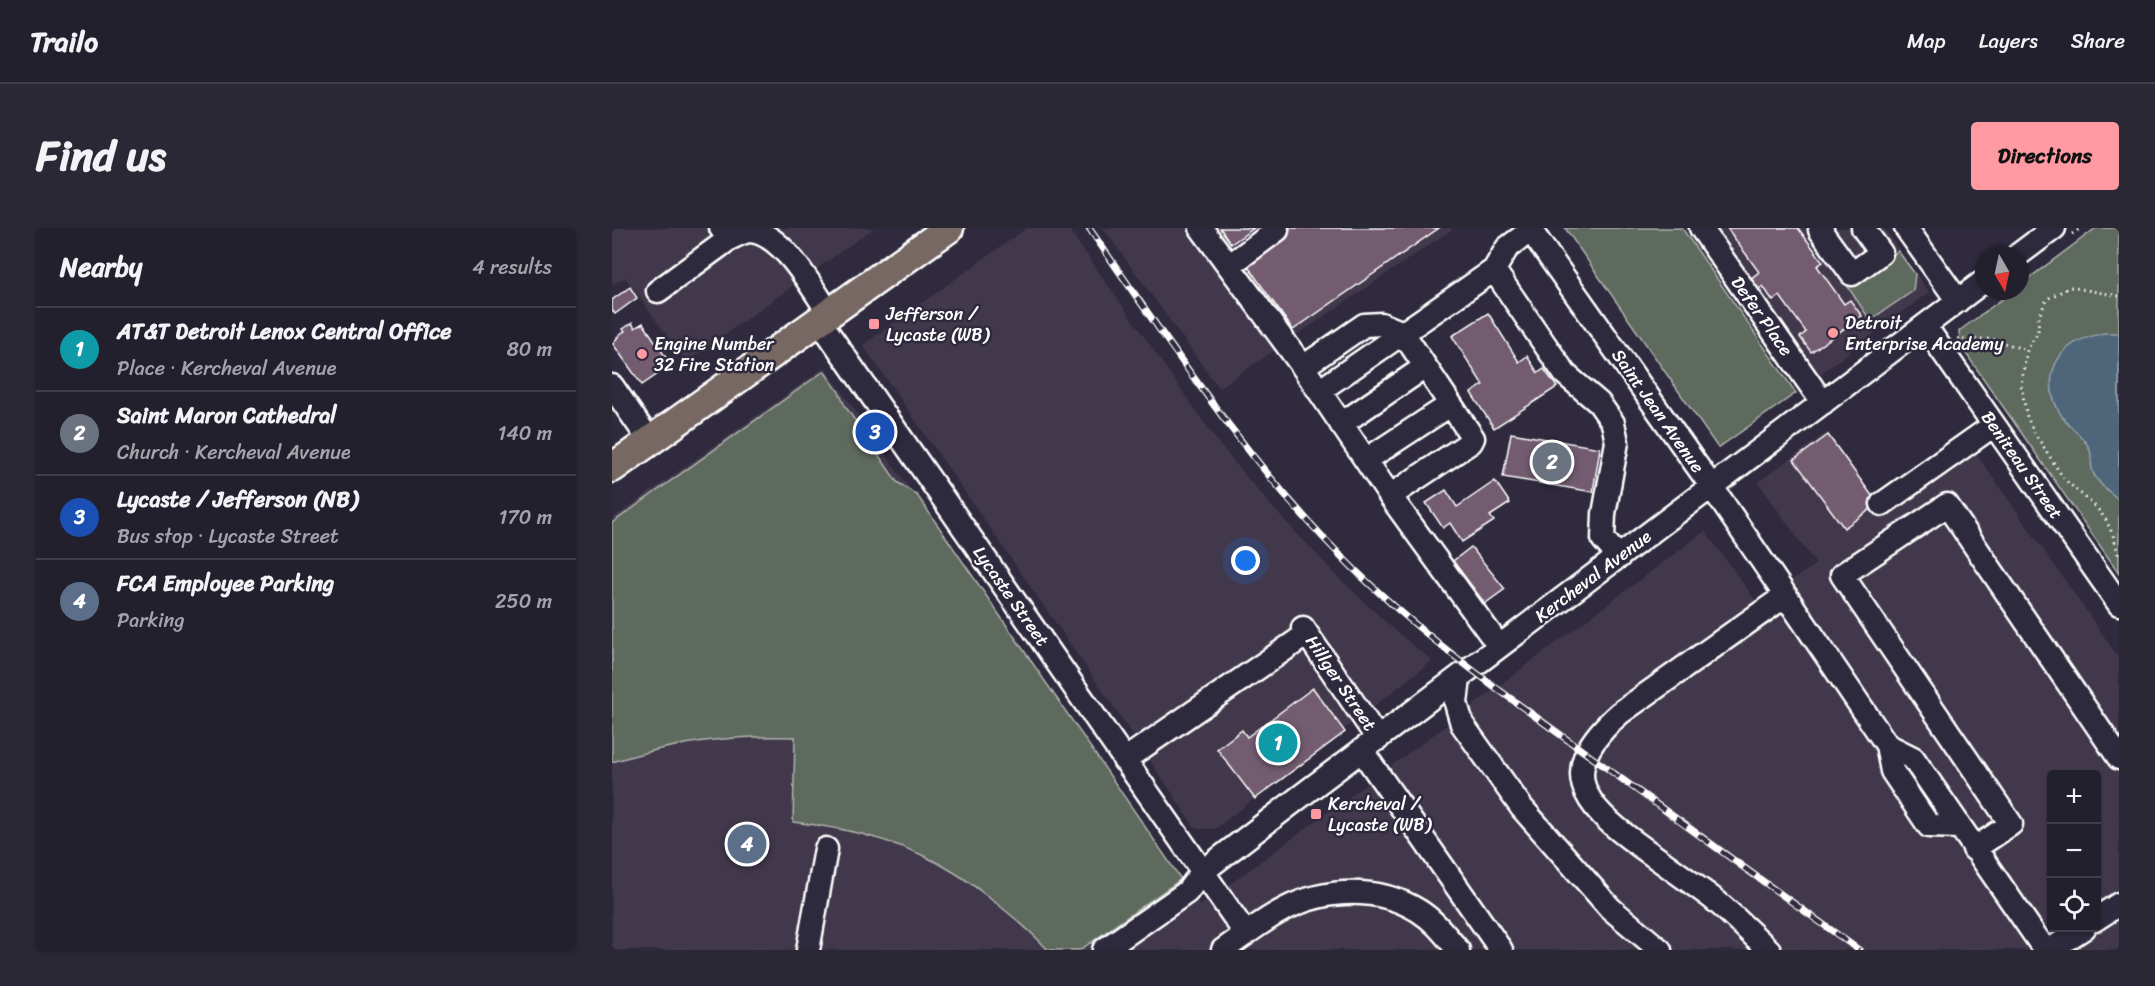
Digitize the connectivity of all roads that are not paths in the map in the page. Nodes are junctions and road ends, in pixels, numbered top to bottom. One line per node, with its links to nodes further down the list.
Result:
1 (949, 228): 17 (main road)
2 (1201, 228): 12 (street)
3 (1701, 228): 24 (street, Defer Place)
4 (1822, 228): 5 (street)
5 (1863, 228)
6 (1906, 228): 16 (street)
7 (2054, 228): 11 (street)
8 (1529, 229): 13 (street); 31 (street, Saint Jean Avenue)
9 (1277, 230): 12 (street)
10 (725, 233): 15 (street); 17 (street, Lycaste Street)
11 (2025, 242)
12 (1230, 265): 20 (street)
13 (1494, 270): 19 (street); 34 (street)
14 (1975, 288): 16 (street, Kercheval Avenue)
15 (658, 291)
16 (1958, 301): 18 (street, Kercheval Avenue)
17 (824, 317): 28 (main road); 41 (street, Lycaste Street)
18 (1925, 326): 24 (street, Kercheval Avenue); 27 (street, Beniteau Street)
19 (1403, 333): 20 (street); 21 (street); 23 (street)
20 (1303, 367): 23 (street)
21 (1425, 367): 25 (street); 26 (street)
22 (612, 386): 28 (street)
23 (1319, 391): 26 (street)
24 (1823, 403): 31 (street, Kercheval Avenue)
25 (1450, 405): 29 (street); 32 (street)
26 (1341, 424): 29 (street)
27 (1994, 425): 33 (street); 36 (street, Beniteau Street)
28 (650, 441): 30 (main road)
29 (1366, 460): 32 (street)
30 (612, 468)
31 (1712, 487): 34 (street, Kercheval Avenue); 35 (street, Saint Jean Avenue)
32 (1390, 496): 37 (street)
33 (1882, 504)
34 (1619, 557): 37 (street, Kercheval Avenue)
35 (1785, 596): 43 (street, Saint Jean Avenue); 55 (street)
36 (2119, 604)
37 (1499, 646): 38 (street, Kercheval Avenue)
38 (1459, 678): 39 (street, Kercheval Avenue); 49 (street)
39 (1370, 745): 41 (street, Hillger Street); 44 (street, Kercheval Avenue); 54 (street, Hillger Street)
40 (2119, 758): 43 (street)
41 (1124, 760): 44 (street, Lycaste Street)
42 (826, 849): 50 (street)
43 (1974, 849): 56 (street)
44 (1202, 872): 48 (street, Lycaste Street); 51 (street, Kercheval Avenue)
45 (2119, 904): 46 (street)
46 (2101, 916)
47 (2077, 932): 57 (street)
48 (1246, 934): 52 (street); 53 (street)
49 (1657, 948)
50 (808, 950)
51 (1104, 950)
52 (1223, 950)
53 (1458, 950)
54 (1501, 950)
55 (1768, 950)
56 (2045, 950)
57 (2050, 950)

